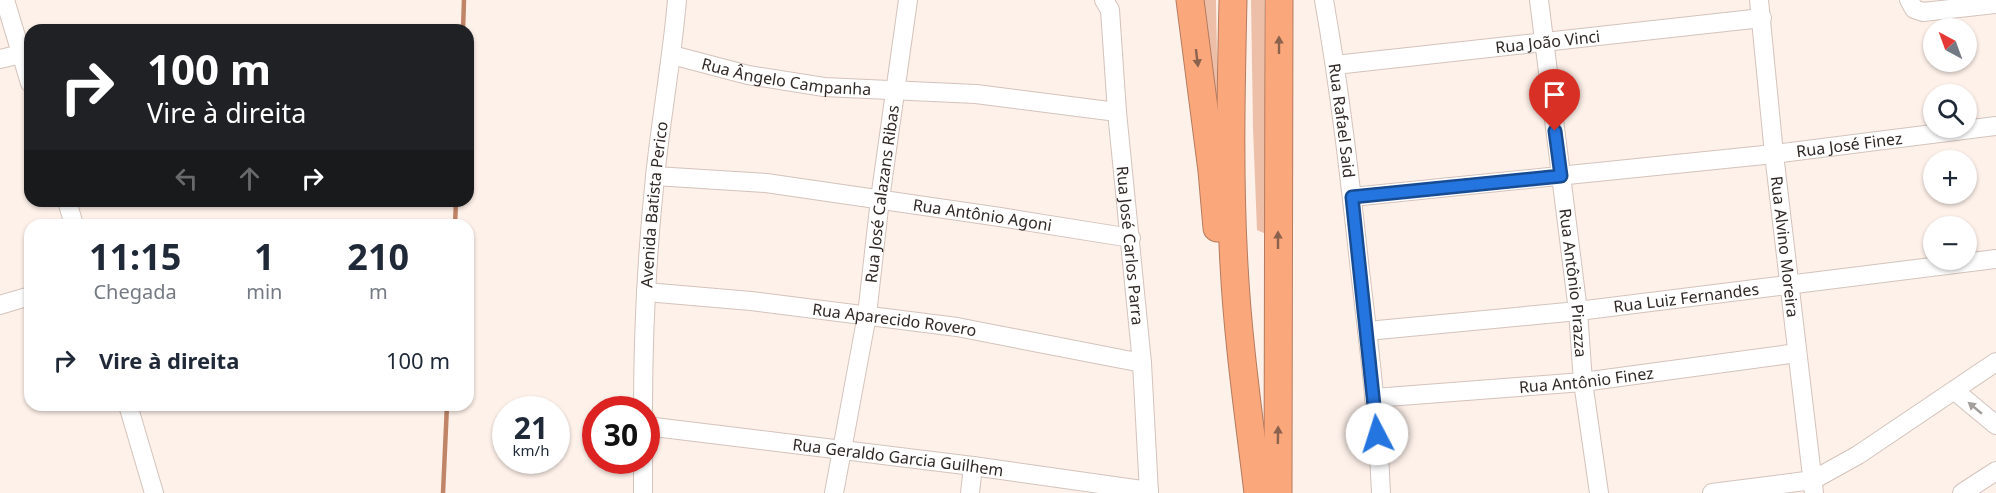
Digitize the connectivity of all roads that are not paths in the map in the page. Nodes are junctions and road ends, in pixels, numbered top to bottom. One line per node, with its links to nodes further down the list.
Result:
1 (5, 0): 15 (street)
2 (677, 0): 16 (street, Avenida Batista Perico)
3 (908, 0): 20 (street, Rua José Calazans Ribas)
4 (1104, 0): 21 (street, Rua José Carlos Parra)
5 (1190, 0): 41 (highway, one-way to 41)
6 (1233, 0): 41 (highway)
7 (1279, 0): 59 (highway, one-way to 7)
8 (1324, 0): 19 (street, Rua Rafael Said)
9 (1539, 0): 14 (street, Rua Antônio Pirazza)
10 (1759, 0): 13 (street, Rua Alvino Moreira)
11 (1909, 0): 12 (street)
12 (1996, 4)
13 (1762, 18): 14 (street, Rua João Vinci); 23 (street, Rua Alvino Moreira)
14 (1544, 42): 19 (street, Rua João Vinci); 25 (street, Rua Antônio Pirazza)
15 (21, 54): 17 (street); 18 (street)
16 (672, 55): 20 (street, Rua Ângelo Campanha); 24 (street, Avenida Batista Perico)
17 (0, 59)
18 (24, 64)
19 (1335, 65): 26 (street, Rua Rafael Said)
20 (896, 89): 21 (street, Rua Ângelo Campanha); 27 (street, Rua José Calazans Ribas)
21 (1117, 112): 28 (street, Rua José Carlos Parra)
22 (1996, 126): 23 (street, Rua José Finez)
23 (1774, 154): 25 (street, Rua José Finez); 30 (street, Rua Alvino Moreira)
24 (655, 176): 27 (street, Rua Antônio Agoni); 31 (street, Avenida Batista Perico)
25 (1561, 176): 26 (street, Rua José Finez); 34 (street, Rua Antônio Pirazza)
26 (1352, 197): 36 (street, Rua Rafael Said)
27 (880, 199): 28 (street, Rua Antônio Agoni); 35 (street, Rua José Calazans Ribas)
28 (1131, 238): 39 (street, Rua José Carlos Parra)
29 (1996, 258): 30 (street, Rua Luiz Fernandes)
30 (1790, 285): 34 (street, Rua Luiz Fernandes); 37 (street, Rua Alvino Moreira)
31 (646, 292): 35 (street, Rua Aparecido Rovero); 43 (street, Avenida Batista Perico)
32 (24, 298): 33 (street)
33 (0, 305)
34 (1578, 311): 36 (street, Rua Luiz Fernandes); 40 (street, Rua Antônio Pirazza)
35 (867, 315): 39 (street, Rua Aparecido Rovero); 48 (street, Rua José Calazans Ribas)
36 (1367, 331): 44 (street, Rua Rafael Said)
37 (1797, 353): 40 (street, Rua Antônio Finez); 52 (street, Rua Alvino Moreira)
38 (1996, 362): 42 (street)
39 (1142, 363): 53 (street, Rua José Carlos Parra)
40 (1583, 382): 44 (street, Rua Antônio Finez); 61 (street, Rua Antônio Pirazza)
41 (1245, 390): 58 (highway)
42 (1954, 391): 46 (street, one-way to 42); 52 (street)
43 (643, 396)
44 (1374, 398): 60 (street, Rua Rafael Said)
45 (130, 411): 54 (street)
46 (1996, 425)
47 (660, 428): 48 (street, Rua Geraldo Garcia Guilhem)
48 (842, 449): 49 (street, Rua Geraldo Garcia Guilhem); 56 (street, Rua José Calazans Ribas)
49 (973, 466): 53 (street, Rua Geraldo Garcia Guilhem); 57 (street)
50 (1996, 471): 63 (street)
51 (643, 474): 55 (street)
52 (1816, 489): 62 (street)
53 (1149, 492)
54 (154, 493)
55 (643, 493)
56 (834, 493)
57 (970, 493)
58 (1258, 493)
59 (1278, 493)
60 (1381, 493)
61 (1599, 493)
62 (1712, 493)
63 (1962, 493)

